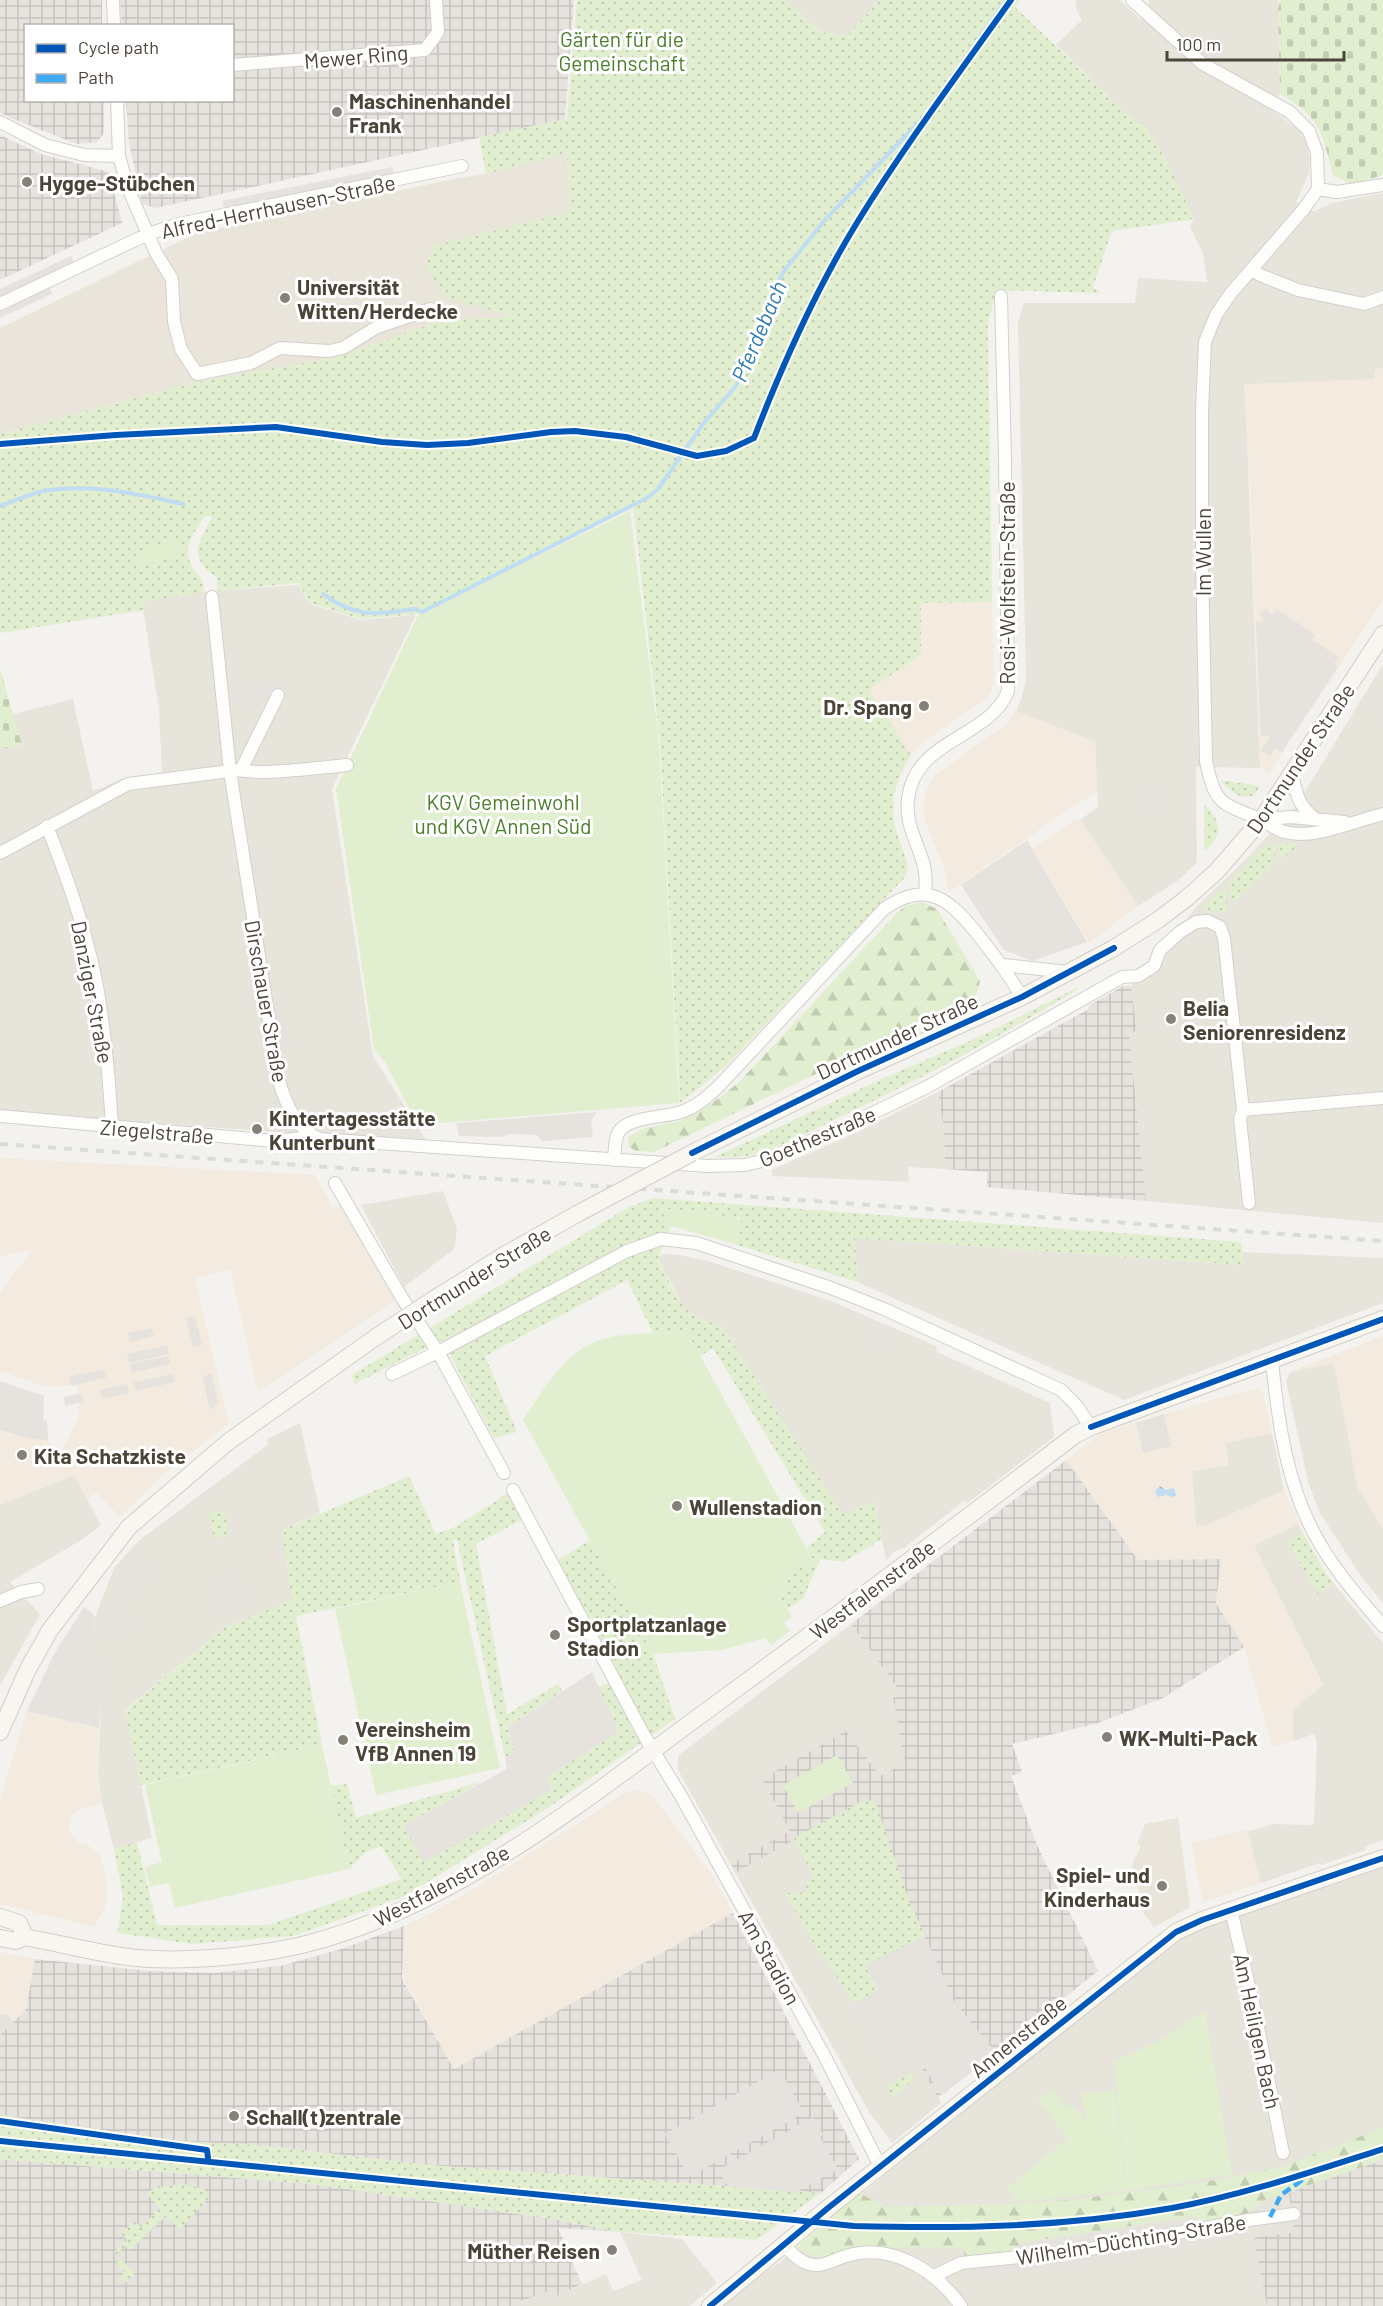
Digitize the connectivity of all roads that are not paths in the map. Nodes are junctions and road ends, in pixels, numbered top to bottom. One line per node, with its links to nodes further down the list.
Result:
1 (113, 0): 4 (street)
2 (436, 0): 5 (street, Mewer Ring)
3 (1132, 0): 11 (street)
4 (114, 24)
5 (234, 65)
6 (117, 102): 8 (street)
7 (0, 122): 8 (street)
8 (119, 156): 12 (street)
9 (462, 166): 12 (street, Alfred-Herrhausen-Straße)
10 (1383, 185): 11 (street)
11 (1318, 189): 13 (street, Im Wullen)
12 (148, 234): 16 (street, Alfred-Herrhausen-Straße); 17 (street)
13 (1252, 270): 15 (street); 25 (street, Im Wullen)
14 (1001, 296): 30 (street, Rosi-Wolfstein-Straße)
15 (1383, 297)
16 (0, 304)
17 (431, 309)
18 (212, 597): 22 (street, Dirschauer Straße)
19 (1383, 634): 23 (street, Dortmunder Straße)
20 (278, 695): 22 (street)
21 (346, 765): 22 (street)
22 (235, 770): 28 (street); 38 (street, Dirschauer Straße)
23 (1292, 775): 25 (street, Dortmunder Straße); 26 (street)
24 (1383, 814): 27 (street)
25 (1261, 820): 26 (street); 27 (street, Im Wullen); 32 (street, Dortmunder Straße)
26 (1318, 821): 27 (street)
27 (1352, 822)
28 (47, 826): 29 (street); 37 (street, Danziger Straße)
29 (0, 852)
30 (925, 894): 31 (street); 39 (street)
31 (1003, 965): 32 (street); 33 (street)
32 (1069, 972): 33 (street, Dortmunder Straße)
33 (1022, 997): 52 (street, Dortmunder Straße, bridge)
34 (1383, 1098): 35 (street)
35 (1243, 1110): 39 (street, Goethestraße); 41 (street, Goethestraße)
36 (0, 1116): 37 (street, Ziegelstraße)
37 (112, 1127): 38 (street, Ziegelstraße)
38 (313, 1137): 39 (street)
39 (614, 1160)
40 (335, 1183): 43 (street)
41 (1249, 1203)
42 (1383, 1319): 44 (street)
43 (438, 1352): 45 (street); 46 (street); 47 (street)
44 (1272, 1360): 46 (street, Westfalenstraße); 51 (street)
45 (392, 1374)
46 (1091, 1427): 53 (street, Westfalenstraße)
47 (504, 1473)
48 (513, 1490): 53 (street)
49 (38, 1588): 50 (street)
50 (0, 1601)
51 (1383, 1626)
52 (0, 1732)
53 (653, 1750): 57 (street, Westfalenstraße); 60 (street, Am Stadion)
54 (1383, 1858): 55 (street, Annenstraße)
55 (1231, 1910): 59 (street, Am Heiligen Bach); 60 (street, Annenstraße)
56 (0, 1917): 57 (street)
57 (25, 1937): 58 (street, Westfalenstraße)
58 (0, 1938)
59 (1283, 2153)
60 (881, 2168): 62 (street, Annenstraße)
61 (1294, 2214): 63 (street, Wilhelm-Düchting-Straße)
62 (784, 2246): 63 (street); 64 (street, Annenstraße)
63 (934, 2276): 65 (street)
64 (711, 2306)
65 (961, 2306)

